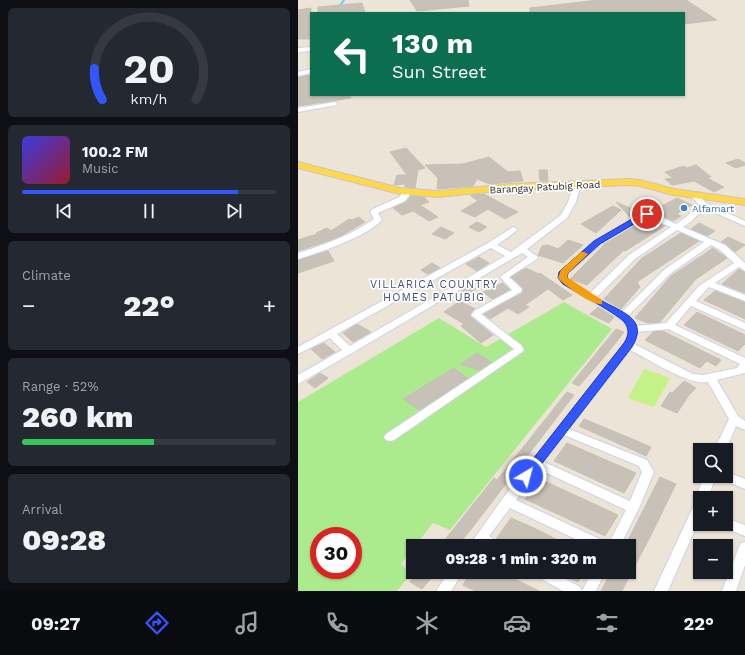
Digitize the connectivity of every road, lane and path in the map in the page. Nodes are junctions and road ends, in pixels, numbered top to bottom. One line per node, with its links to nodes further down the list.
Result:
1 (310, 49): 2 (street)
2 (298, 50)
3 (310, 71): 4 (street)
4 (298, 74)
5 (335, 104): 6 (street)
6 (298, 110)
7 (298, 165): 9 (main road, Barangay Patubig Road)
8 (577, 185): 9 (main road, Barangay Patubig Road); 10 (main road, Barangay Patubig Road); 18 (street)
9 (408, 192): 19 (street)
10 (694, 195): 11 (main road, Barangay Patubig Road); 12 (street)
11 (745, 202)
12 (703, 205): 13 (street); 14 (street)
13 (745, 224)
14 (679, 227): 16 (street); 23 (street); 23 (street)
15 (513, 229): 17 (street)
16 (710, 242): 21 (street); 26 (street)
17 (492, 245): 20 (street); 30 (street)
18 (522, 249): 20 (street); 40 (street)
19 (298, 256)
20 (511, 256): 32 (street)
21 (742, 265): 22 (street)
22 (708, 284): 24 (street); 25 (street)
23 (591, 297): 26 (street)
24 (745, 298)
25 (690, 302): 27 (street); 28 (street)
26 (624, 315): 29 (street)
27 (669, 326): 29 (street); 34 (street)
28 (745, 328)
29 (632, 329): 31 (street)
30 (330, 333): 32 (street); 33 (street)
31 (629, 345): 35 (street); 39 (street)
32 (349, 350): 36 (street)
33 (298, 351)
34 (745, 363): 35 (street)
35 (710, 378): 37 (street)
36 (298, 380)
37 (734, 419): 38 (street); 41 (street)
38 (745, 426)
39 (562, 430): 42 (street); 46 (street)
40 (390, 437)
41 (723, 443)
42 (536, 463): 45 (street); 46 (street)
43 (733, 479): 44 (street)
44 (745, 484)
45 (507, 501): 50 (street); 51 (street)
46 (633, 508): 52 (street)
47 (693, 523): 60 (street)
48 (733, 527): 49 (street)
49 (745, 531)
50 (480, 539)
51 (587, 539)
52 (618, 539)
53 (745, 547): 61 (street)
54 (452, 579): 57 (street)
55 (554, 579): 58 (street)
56 (595, 579): 59 (street)
57 (446, 590)
58 (575, 591)
59 (589, 591)
60 (661, 591)
61 (729, 591)

